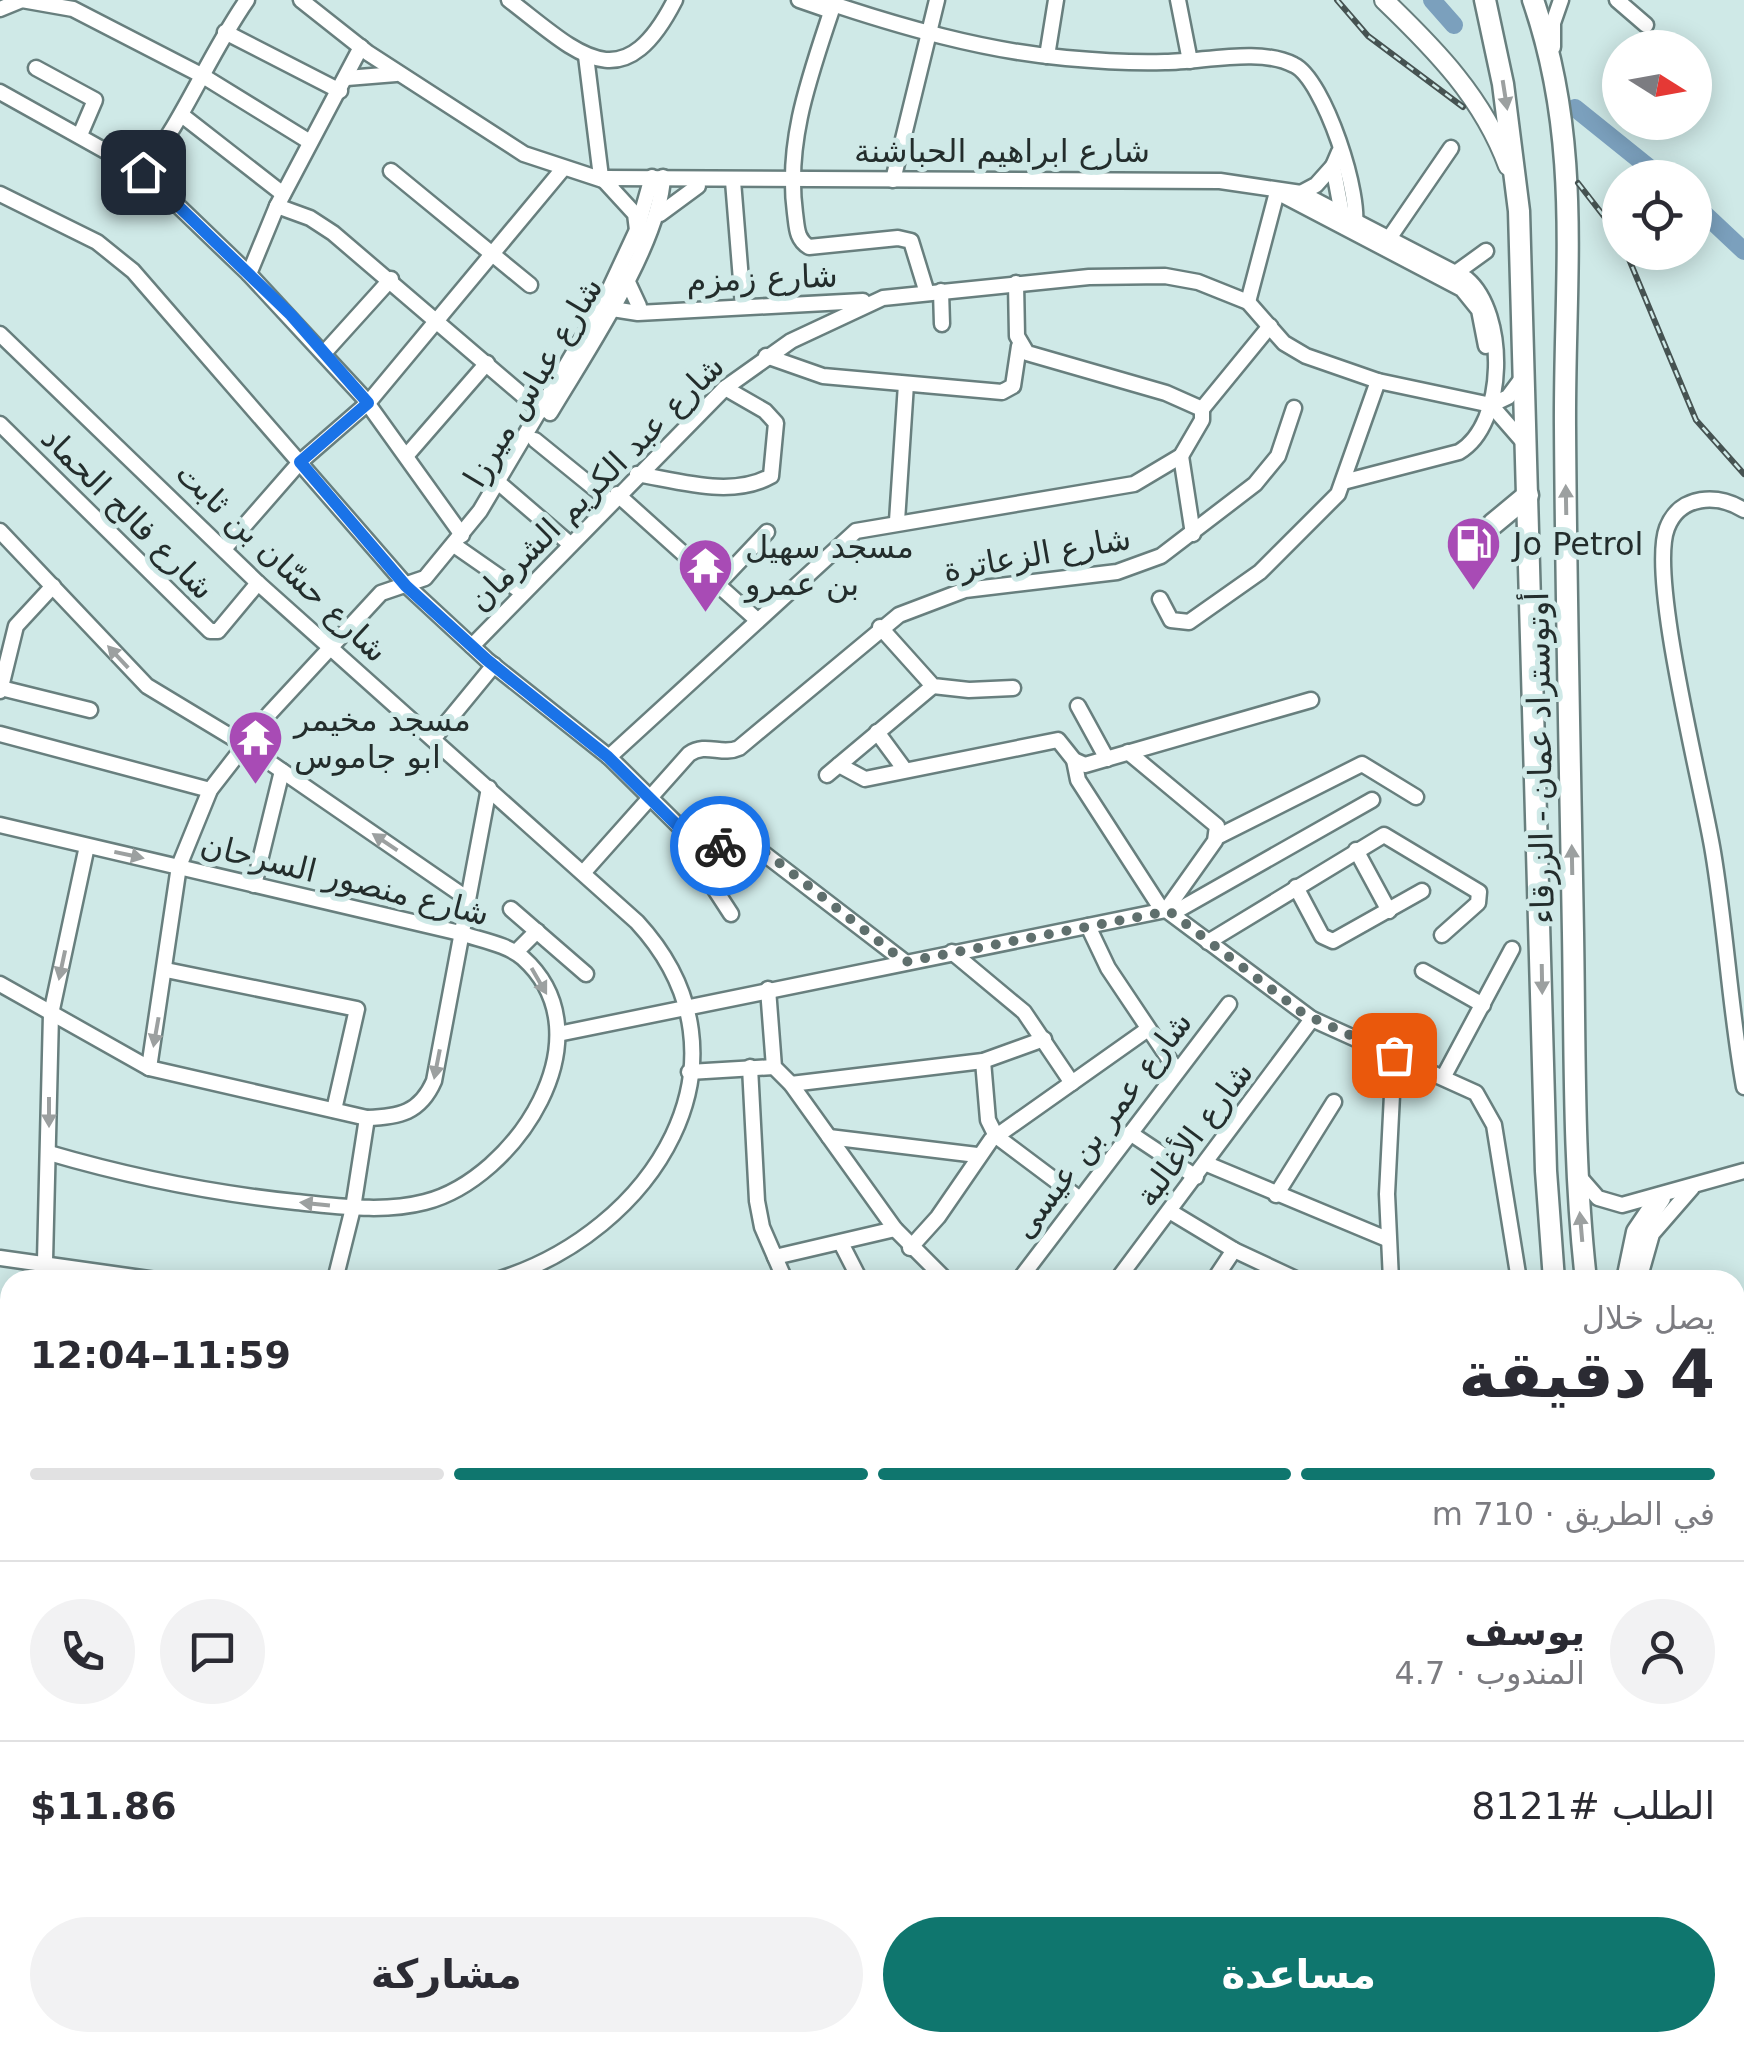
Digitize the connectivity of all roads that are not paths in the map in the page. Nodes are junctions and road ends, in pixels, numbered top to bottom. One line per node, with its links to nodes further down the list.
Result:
1 (247, 0): 20 (street)
2 (301, 0): 21 (street, شارع ابراهيم الحباشنة)
3 (510, 0): 23 (street)
4 (671, 0): 23 (street)
5 (799, 0): 16 (street)
6 (938, 0): 19 (street)
7 (1056, 0): 24 (street)
8 (1178, 0): 25 (street)
9 (1384, 0): 46 (main road)
10 (1472, 0): 22 (highway)
11 (1485, 0): 22 (highway, أوتوستراد عمان - الزرقاء)
12 (1533, 0): 29 (highway, أوتوستراد عمان - الزرقاء)
13 (1561, 0): 29 (street)
14 (1618, 0): 18 (street)
15 (61, 2): 17 (street); 28 (street)
16 (830, 4): 19 (street); 42 (street)
17 (0, 9)
18 (1646, 26)
19 (930, 30): 24 (street); 43 (street)
20 (225, 32): 28 (street); 30 (street)
21 (364, 50): 27 (street, شارع ابراهيم الحباشنة); 30 (street)
22 (1496, 52): 46 (highway, أوتوستراد عمان - الزرقاء, one-way to 46)
23 (586, 56): 40 (street)
24 (1046, 56): 25 (street)
25 (1190, 61): 36 (street)
26 (36, 68): 33 (street)
27 (400, 74): 30 (street); 37 (street, شارع ابراهيم الحباشنة)
28 (204, 76): 32 (street); 34 (street)
29 (1556, 78): 200 (highway, أوتوستراد عمان - الزرقاء, one-way to 29)
30 (343, 84): 34 (street)
31 (0, 92): 33 (street)
32 (183, 116): 39 (street); 50 (street)
33 (80, 135): 39 (street)
34 (310, 142): 50 (street)
35 (1451, 148): 54 (street)
36 (1336, 159): 48 (street); 51 (street)
37 (562, 170): 40 (street, شارع ابراهيم الحباشنة); 56 (street)
38 (391, 171): 56 (street)
39 (143, 172): 57 (street)
40 (603, 177): 44 (street, شارع ابراهيم الحباشنة); 53 (street)
41 (730, 180): 42 (street, شارع ابراهيم الحباشنة); 44 (street, شارع ابراهيم الحباشنة); 45 (street, شارع ابراهيم الحباشنة); 66 (street)
42 (791, 180): 43 (street, شارع ابراهيم الحباشنة); 63 (street)
43 (893, 180): 47 (street, شارع ابراهيم الحباشنة)
44 (657, 182): 45 (street, شارع ابراهيم الحباشنة); 52 (street, شارع عباس ميرزا); 53 (street, شارع عباس ميرزا)
45 (698, 186): 52 (street)
46 (1516, 186): 78 (highway, أوتوستراد عمان - الزرقاء)
47 (1277, 192): 48 (street, شارع ابراهيم الحباشنة); 51 (street, شارع ابراهيم الحباشنة); 65 (street)
48 (1300, 193): 51 (street, شارع ابراهيم الحباشنة)
49 (0, 194): 92 (street)
50 (280, 200): 57 (street); 60 (street)
51 (1349, 221): 54 (street, شارع ابراهيم الحباشنة); 58 (street, شارع ابراهيم الحباشنة)
52 (654, 222): 59 (street, شارع عباس ميرزا)
53 (638, 230): 67 (street, شارع عباس ميرزا)
54 (1390, 237): 58 (street, شارع ابراهيم الحباشنة)
55 (1486, 251): 58 (street)
56 (495, 252): 62 (street); 69 (street)
57 (249, 274): 75 (street)
58 (1451, 276): 82 (street, شارع ابراهيم الحباشنة)
59 (626, 278): 67 (street, شارع عباس ميرزا); 68 (street)
60 (391, 279): 69 (street); 75 (street)
61 (1016, 283): 63 (street, شارع عبد الكريم الشرمان); 65 (street, شارع عبد الكريم الشرمان); 74 (street)
62 (530, 285)
63 (934, 292): 64 (street, شارع عبد الكريم الشرمان); 70 (street)
64 (868, 301): 66 (street, شارع زمزم); 76 (street, شارع عبد الكريم الشرمان)
65 (1248, 302): 71 (street, شارع عبد الكريم الشرمان)
66 (742, 305): 68 (street, شارع زمزم)
67 (607, 306): 68 (street, شارع زمزم); 72 (street, شارع عباس ميرزا); 86 (street, شارع عباس ميرزا)
68 (639, 310): 72 (street)
69 (437, 320): 77 (street); 83 (street)
70 (942, 324)
71 (1270, 326): 79 (street, شارع عبد الكريم الشرمان); 85 (street)
72 (598, 332): 88 (street, شارع عباس ميرزا)
73 (0, 334): 106 (street, شارع حسّان بن ثابت)
74 (1020, 346): 80 (street); 85 (street)
75 (325, 352): 83 (street)
76 (766, 356): 80 (street); 81 (street, شارع عبد الكريم الشرمان)
77 (487, 363): 86 (street); 90 (street)
78 (1524, 376): 82 (street); 89 (highway, أوتوستراد عمان - الزرقاء)
79 (1378, 381): 82 (street, شارع عبد الكريم الشرمان); 94 (street)
80 (906, 384): 99 (street)
81 (725, 388): 93 (street, شارع عبد الكريم الشرمان); 93 (street)
82 (1491, 400): 89 (street); 94 (street)
83 (368, 403): 90 (street); 92 (street)
84 (1294, 408): 103 (street, شارع الزعاترة)
85 (1202, 409): 91 (street)
86 (541, 411): 95 (street, شارع عباس ميرزا)
87 (0, 424): 107 (street, شارع فالح الحماد)
88 (535, 440): 95 (street, شارع عباس ميرزا); 97 (street)
89 (1526, 445): 96 (highway, أوتوستراد عمان - الزرقاء)
90 (407, 455): 104 (street)
91 (1180, 456): 99 (street); 103 (street)
92 (300, 462): 106 (street); 110 (street)
93 (638, 474): 97 (street, شارع عبد الكريم الشرمان)
94 (1347, 481): 112 (street)
95 (502, 485): 104 (street, شارع عباس ميرزا); 105 (street)
96 (1528, 494): 100 (highway); 230 (highway, أوتوستراد عمان - الزرقاء, one-way to 230)
97 (614, 498): 105 (street, شارع عبد الكريم الشرمان); 108 (street)
98 (1744, 510): 175 (street)
99 (898, 521): 113 (street)
100 (1492, 524)
101 (766, 532): 108 (street)
102 (1, 533): 109 (street)
103 (1192, 534): 114 (street, شارع الزعاترة)
104 (459, 544): 110 (street, شارع عباس ميرزا); 111 (street)
105 (570, 544): 111 (street, شارع عبد الكريم الشرمان)
106 (224, 549): 107 (street, شارع حسّان بن ثابت)
107 (258, 583): 115 (street, شارع حسّان بن ثابت)
108 (718, 584): 113 (street)
109 (53, 586): 120 (street); 127 (street, one-way to 109)
110 (410, 589): 115 (street, شارع عباس ميرزا); 116 (street)
111 (523, 593): 116 (street, شارع عبد الكريم الشرمان)
112 (1160, 599)
113 (756, 619): 129 (street)
114 (880, 628): 118 (street); 137 (street, شارع الزعاترة)
115 (332, 645): 126 (street, شارع حسّان بن ثابت); 127 (street)
116 (472, 646): 117 (street)
117 (490, 663): 126 (street); 129 (street)
118 (933, 686): 119 (street); 124 (street)
119 (1014, 688)
120 (0, 690): 123 (street)
121 (1312, 700): 128 (street)
122 (1078, 706): 130 (street)
123 (90, 710)
124 (878, 732): 132 (street); 132 (street)
125 (0, 734): 135 (street)
126 (430, 735): 134 (street, شارع حسّان بن ثابت)
127 (243, 744): 133 (street); 135 (street)
128 (1128, 752): 130 (street); 140 (street)
129 (608, 757): 137 (street)
130 (1107, 759): 131 (street)
131 (1074, 760): 132 (street); 154 (street)
132 (904, 770)
133 (282, 771): 148 (street); 151 (street, one-way to 133)
134 (489, 788): 147 (street, شارع حسّان بن ثابت); 151 (street)
135 (210, 790): 146 (street)
136 (1416, 797): 140 (street)
137 (650, 798): 141 (street); 147 (street, شارع الزعاترة)
138 (1372, 800): 154 (street)
139 (0, 825): 142 (street, شارع منصور السرحان)
140 (1217, 837): 154 (street)
141 (696, 844): 143 (street); 145 (street)
142 (87, 846): 146 (street, شارع منصور السرحان, one-way to 146); 173 (street, one-way to 173)
143 (717, 848): 145 (street); 164 (street)
144 (1356, 850): 149 (street); 153 (street); 159 (street)
145 (706, 861): 155 (street)
146 (179, 866): 148 (street, شارع منصور السرحان); 165 (street)
147 (582, 873): 172 (street, شارع حسّان بن ثابت)
148 (254, 885): 158 (street, شارع منصور السرحان)
149 (1296, 888): 153 (street); 160 (street)
150 (1422, 891): 153 (street)
151 (466, 897): 158 (street)
152 (511, 909): 157 (street)
153 (1389, 910)
154 (1167, 911): 156 (street); 160 (street)
155 (730, 914)
156 (1088, 926): 163 (street); 176 (street)
157 (536, 931): 162 (street); 167 (street)
158 (460, 933): 162 (street, شارع منصور السرحان); 192 (street, one-way to 192)
159 (1442, 935)
160 (1208, 942): 174 (street)
161 (1512, 949): 171 (street)
162 (516, 952): 177 (street, شارع منصور السرحان, one-way to 177)
163 (952, 952): 164 (street); 178 (street)
164 (905, 962): 169 (street)
165 (166, 970): 183 (street, one-way to 183); 191 (street)
166 (1423, 972): 171 (street)
167 (586, 974)
168 (0, 984): 173 (street)
169 (768, 990): 172 (street); 182 (street)
170 (1229, 1004): 184 (street, شارع عمر بن عيسى)
171 (1483, 1005): 186 (street)
172 (684, 1006): 177 (street); 185 (street, شارع حسّان بن ثابت)
173 (51, 1014): 183 (street); 196 (street, one-way to 196)
174 (1312, 1019): 179 (street); 198 (street, شارع الأغالبة)
175 (1738, 1023): 189 (street)
176 (1148, 1029): 184 (street); 187 (street)
177 (558, 1034): 206 (street, شارع منصور السرحان)
178 (1044, 1039): 180 (street); 187 (street)
179 (1394, 1055): 186 (street); 209 (street)
180 (983, 1061): 188 (street); 194 (street)
181 (750, 1067): 182 (street); 185 (street); 213 (street)
182 (774, 1067): 188 (street)
183 (149, 1068): 191 (street)
184 (1176, 1071): 193 (street, شارع عمر بن عيسى)
185 (690, 1072): 220 (street, شارع حسّان بن ثابت)
186 (1444, 1076): 229 (street)
187 (1072, 1083): 194 (street)
188 (791, 1084): 195 (street)
189 (1744, 1087)
190 (1334, 1102): 203 (street)
191 (334, 1110): 192 (street)
192 (367, 1118): 206 (street)
193 (1130, 1133): 201 (street); 204 (street, شارع عمر بن عيسى)
194 (996, 1136): 197 (street); 204 (street)
195 (829, 1137): 197 (street); 208 (street)
196 (49, 1153): 206 (street, شارع منصور السرحان, one-way to 196); 215 (street)
197 (977, 1155): 211 (street)
198 (1206, 1164): 201 (street, شارع الأغالبة); 203 (street)
199 (1744, 1171): 202 (street)
200 (1577, 1174): 205 (street); 231 (highway, أوتوستراد عمان - الزرقاء, one-way to 200)
201 (1196, 1178): 207 (street, شارع الأغالبة)
202 (1692, 1186): 205 (street); 233 (street)
203 (1276, 1195): 209 (street)
204 (1080, 1198): 224 (street, شارع عمر بن عيسى)
205 (1660, 1198): 232 (highway)
206 (353, 1208): 219 (street)
207 (1170, 1212): 212 (street); 225 (street, شارع الأغالبة)
208 (895, 1229): 210 (street); 211 (street)
209 (1387, 1239): 228 (street)
210 (841, 1243): 213 (street); 222 (street)
211 (910, 1248): 223 (street)
212 (1234, 1250): 226 (street); 227 (street)
213 (775, 1257): 221 (street)
214 (0, 1258): 215 (street)
215 (50, 1262): 216 (street); 217 (street); 218 (street)
216 (50, 1270)
217 (54, 1270)
218 (97, 1270)
219 (338, 1270)
220 (532, 1270)
221 (781, 1270)
222 (855, 1270)
223 (935, 1270)
224 (1026, 1270)
225 (1125, 1270)
226 (1221, 1270)
227 (1277, 1270)
228 (1390, 1270)
229 (1517, 1270)
230 (1553, 1270)
231 (1585, 1270)
232 (1630, 1270)
233 (1642, 1270)

